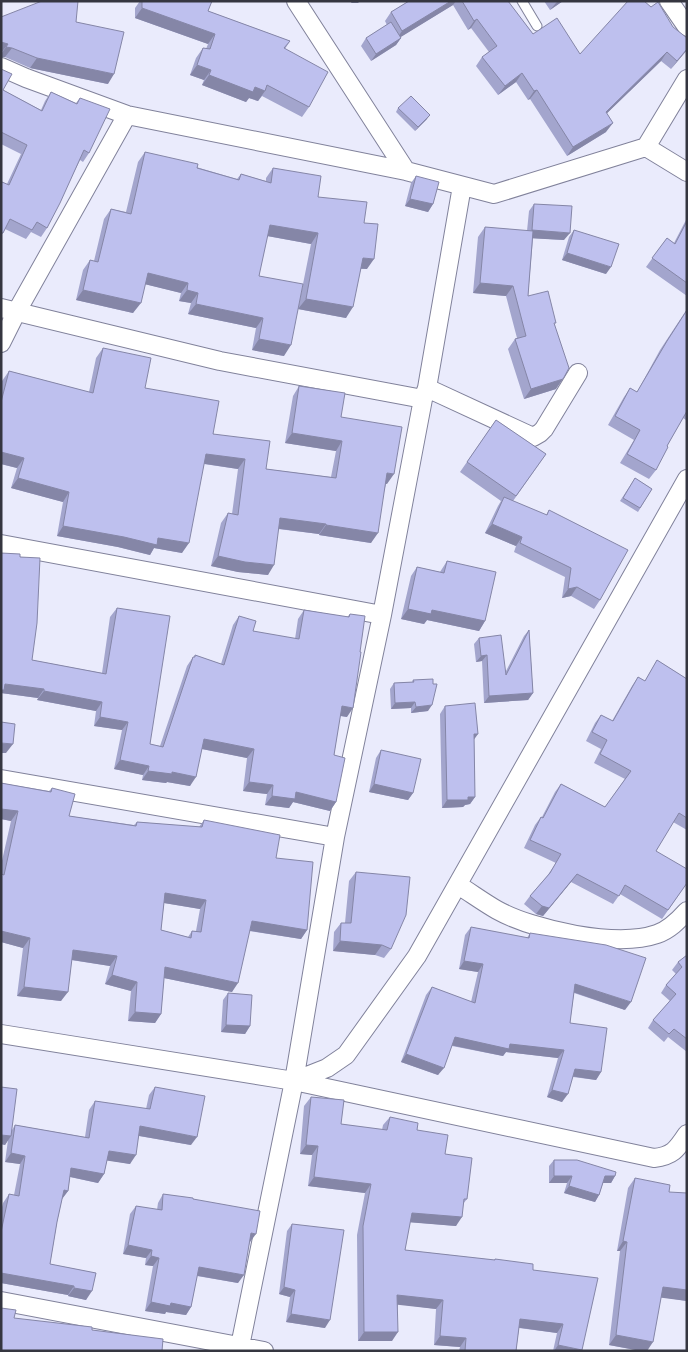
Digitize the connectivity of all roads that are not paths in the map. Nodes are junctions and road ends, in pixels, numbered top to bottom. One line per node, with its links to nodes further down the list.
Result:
1 (296, 1): 10 (street)
2 (522, 1): 4 (lane)
3 (669, 1): 5 (street)
4 (537, 26)
5 (687, 27)
6 (1, 66): 8 (street)
7 (687, 78): 9 (street)
8 (127, 115): 10 (street); 13 (street)
9 (646, 146): 11 (street); 12 (street)
10 (406, 171): 12 (street)
11 (687, 172)
12 (462, 186): 16 (street)
13 (9, 310): 14 (street); 16 (street)
14 (1, 344)
15 (578, 374): 16 (street)
16 (425, 394): 19 (street)
17 (687, 479): 22 (street)
18 (1, 544): 19 (street)
19 (382, 615): 21 (street)
20 (1, 779): 21 (street)
21 (335, 836): 25 (street)
22 (458, 884): 23 (street); 25 (street)
23 (687, 911)
24 (1, 1034): 25 (street)
25 (294, 1081): 26 (street); 28 (street)
26 (687, 1134)
27 (1, 1302): 28 (street)
28 (240, 1348): 29 (street)
29 (264, 1351)

